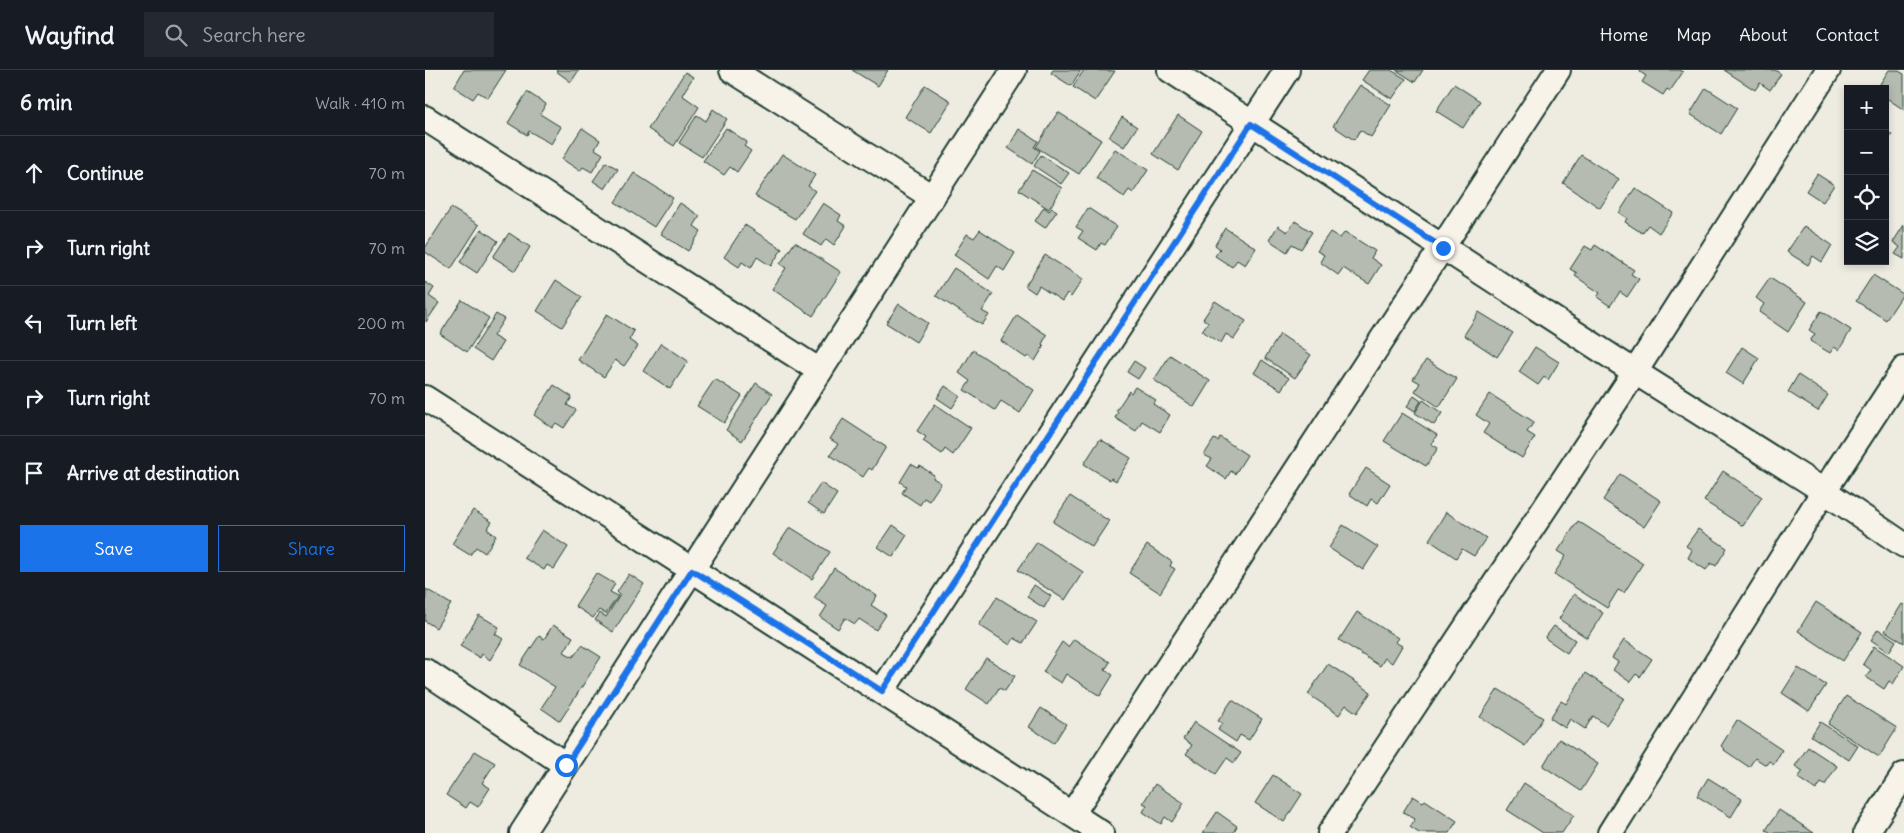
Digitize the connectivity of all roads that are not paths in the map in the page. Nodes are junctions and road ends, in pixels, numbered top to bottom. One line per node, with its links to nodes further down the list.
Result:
1 (732, 70): 9 (street)
2 (1014, 70): 9 (street)
3 (1170, 70): 8 (street)
4 (1287, 70): 8 (street)
5 (1558, 70): 10 (street)
6 (1828, 70): 13 (street)
7 (425, 118): 12 (street)
8 (1251, 124): 10 (street); 19 (street)
9 (932, 197): 12 (street)
10 (1443, 248): 13 (street); 22 (street)
11 (1904, 369): 15 (street)
12 (820, 371): 17 (street)
13 (1635, 372): 15 (street); 25 (street)
14 (425, 398): 17 (street)
15 (1824, 491): 16 (street); 26 (street)
16 (1904, 545)
17 (692, 570): 19 (street); 20 (street)
18 (425, 671): 20 (street)
19 (882, 691): 22 (street)
20 (566, 765): 23 (street)
21 (1904, 775): 27 (street)
22 (1072, 814): 24 (street)
23 (522, 833)
24 (1101, 833)
25 (1330, 833)
26 (1610, 833)
27 (1866, 833)

